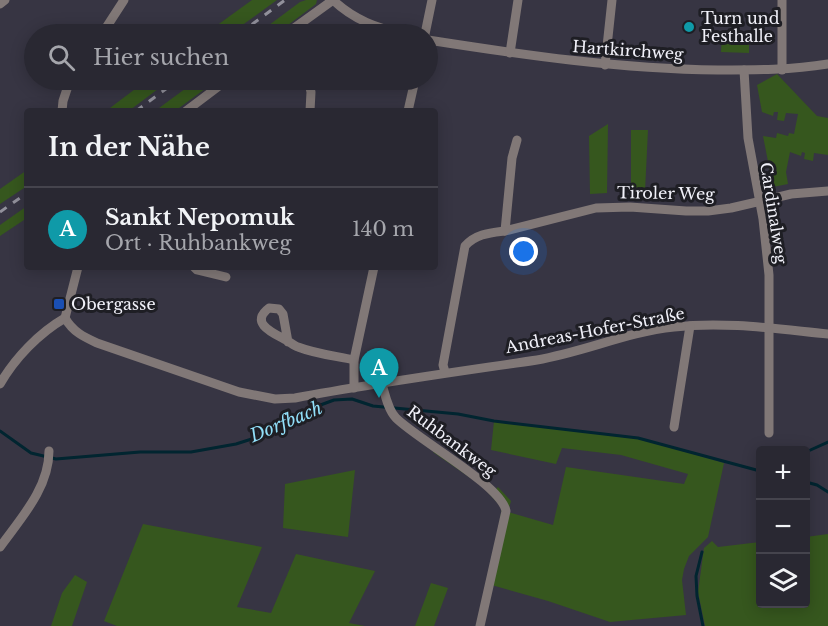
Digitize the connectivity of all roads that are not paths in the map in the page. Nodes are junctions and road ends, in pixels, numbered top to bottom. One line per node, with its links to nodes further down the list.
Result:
1 (5, 0): 8 (street)
2 (124, 0): 9 (street)
3 (333, 0): 10 (street); 11 (street)
4 (432, 0): 12 (street)
5 (518, 0): 14 (street)
6 (612, 0): 16 (street)
7 (783, 0): 18 (street)
8 (0, 4)
9 (108, 24)
10 (302, 24)
11 (370, 24)
12 (427, 24)
13 (438, 42): 14 (street, Hartkirchweg)
14 (510, 53): 16 (street, Hartkirchweg)
15 (828, 64): 18 (street, Hartkirchweg)
16 (605, 65): 17 (street, Hartkirchweg)
17 (744, 70): 18 (street, Hartkirchweg); 29 (street, Cardinalweg)
18 (782, 70)
19 (67, 90): 23 (street)
20 (214, 90): 24 (street)
21 (310, 90): 25 (street)
22 (413, 90): 26 (street)
23 (62, 108)
24 (190, 108)
25 (310, 108)
26 (409, 108)
27 (517, 140): 30 (street)
28 (828, 191): 29 (street, Tiroler Weg)
29 (759, 200): 30 (street, Tiroler Weg); 37 (street, Cardinalweg)
30 (505, 231): 41 (street, Tiroler Weg)
31 (77, 270): 35 (street)
32 (197, 270): 34 (street)
33 (373, 270): 40 (street)
34 (226, 277)
35 (65, 318): 42 (street); 44 (street, Andreas-Hofer-Straße)
36 (690, 326): 37 (street, Andreas-Hofer-Straße); 41 (street, Andreas-Hofer-Straße); 45 (street)
37 (768, 328): 38 (street, Andreas-Hofer-Straße); 46 (street, Cardinalweg)
38 (828, 334)
39 (288, 342): 40 (street)
40 (354, 360): 44 (street)
41 (445, 372): 43 (street, Andreas-Hofer-Straße)
42 (0, 384)
43 (382, 384): 44 (street, Andreas-Hofer-Straße); 49 (street, Ruhbankweg)
44 (354, 388)
45 (674, 427)
46 (769, 433)
47 (49, 456): 48 (street)
48 (0, 547)
49 (480, 626)

